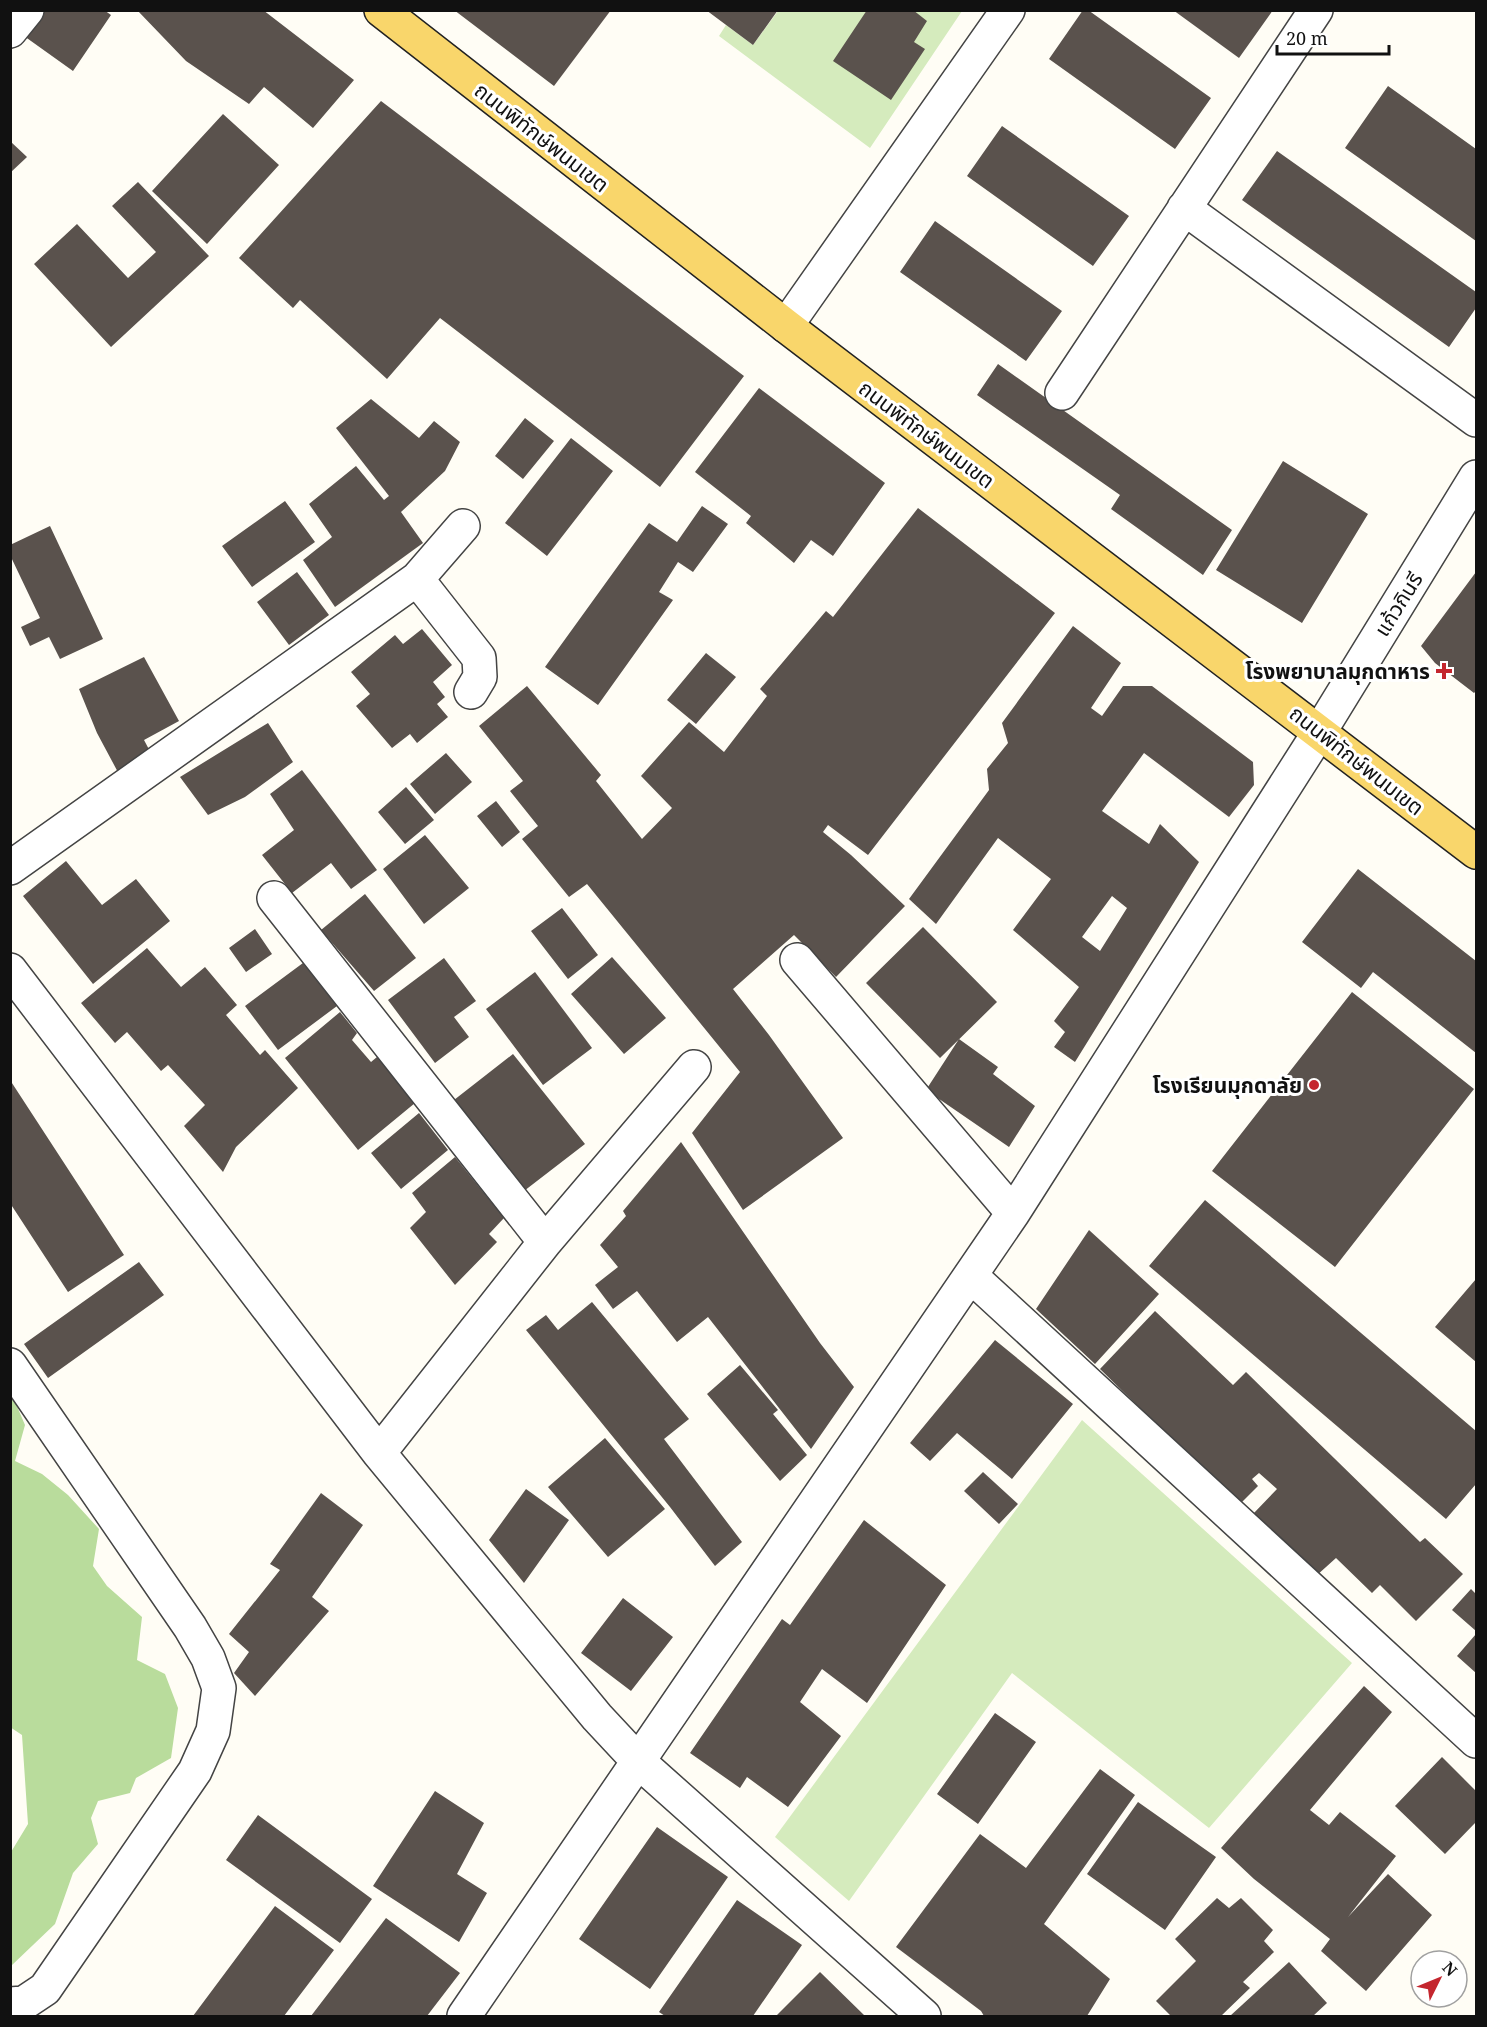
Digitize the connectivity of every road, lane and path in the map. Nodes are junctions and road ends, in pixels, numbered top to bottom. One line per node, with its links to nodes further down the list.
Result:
1 (27, 10): 5 (street)
2 (381, 10): 7 (main road, ถนนพิทักษ์พนมเขต)
3 (1008, 10): 7 (street)
4 (1316, 10): 6 (street)
5 (10, 31)
6 (1184, 208): 8 (street); 9 (street)
7 (786, 326): 14 (main road, ถนนพิทักษ์พนมเขต)
8 (1062, 393)
9 (1476, 420)
10 (1476, 477): 14 (street, แก้วกินรี)
11 (462, 526): 12 (street)
12 (417, 579): 13 (street); 16 (street)
13 (471, 692)
14 (1320, 731): 15 (main road, ถนนพิทักษ์พนมเขต); 21 (street, แก้วกินรี)
15 (1476, 852)
16 (10, 868)
17 (274, 898): 22 (street)
18 (797, 960): 21 (street)
19 (10, 970): 25 (street)
20 (694, 1067): 22 (street)
21 (1013, 1214): 23 (street, แก้วกินรี)
22 (545, 1242): 25 (street)
23 (971, 1276): 26 (street); 27 (street, แก้วกินรี)
24 (10, 1365): 28 (street)
25 (379, 1453): 27 (street)
26 (1476, 1741)
27 (639, 1762): 29 (street, แก้วกินรี); 30 (street)
28 (10, 2004)
29 (465, 2016)
30 (924, 2016)

